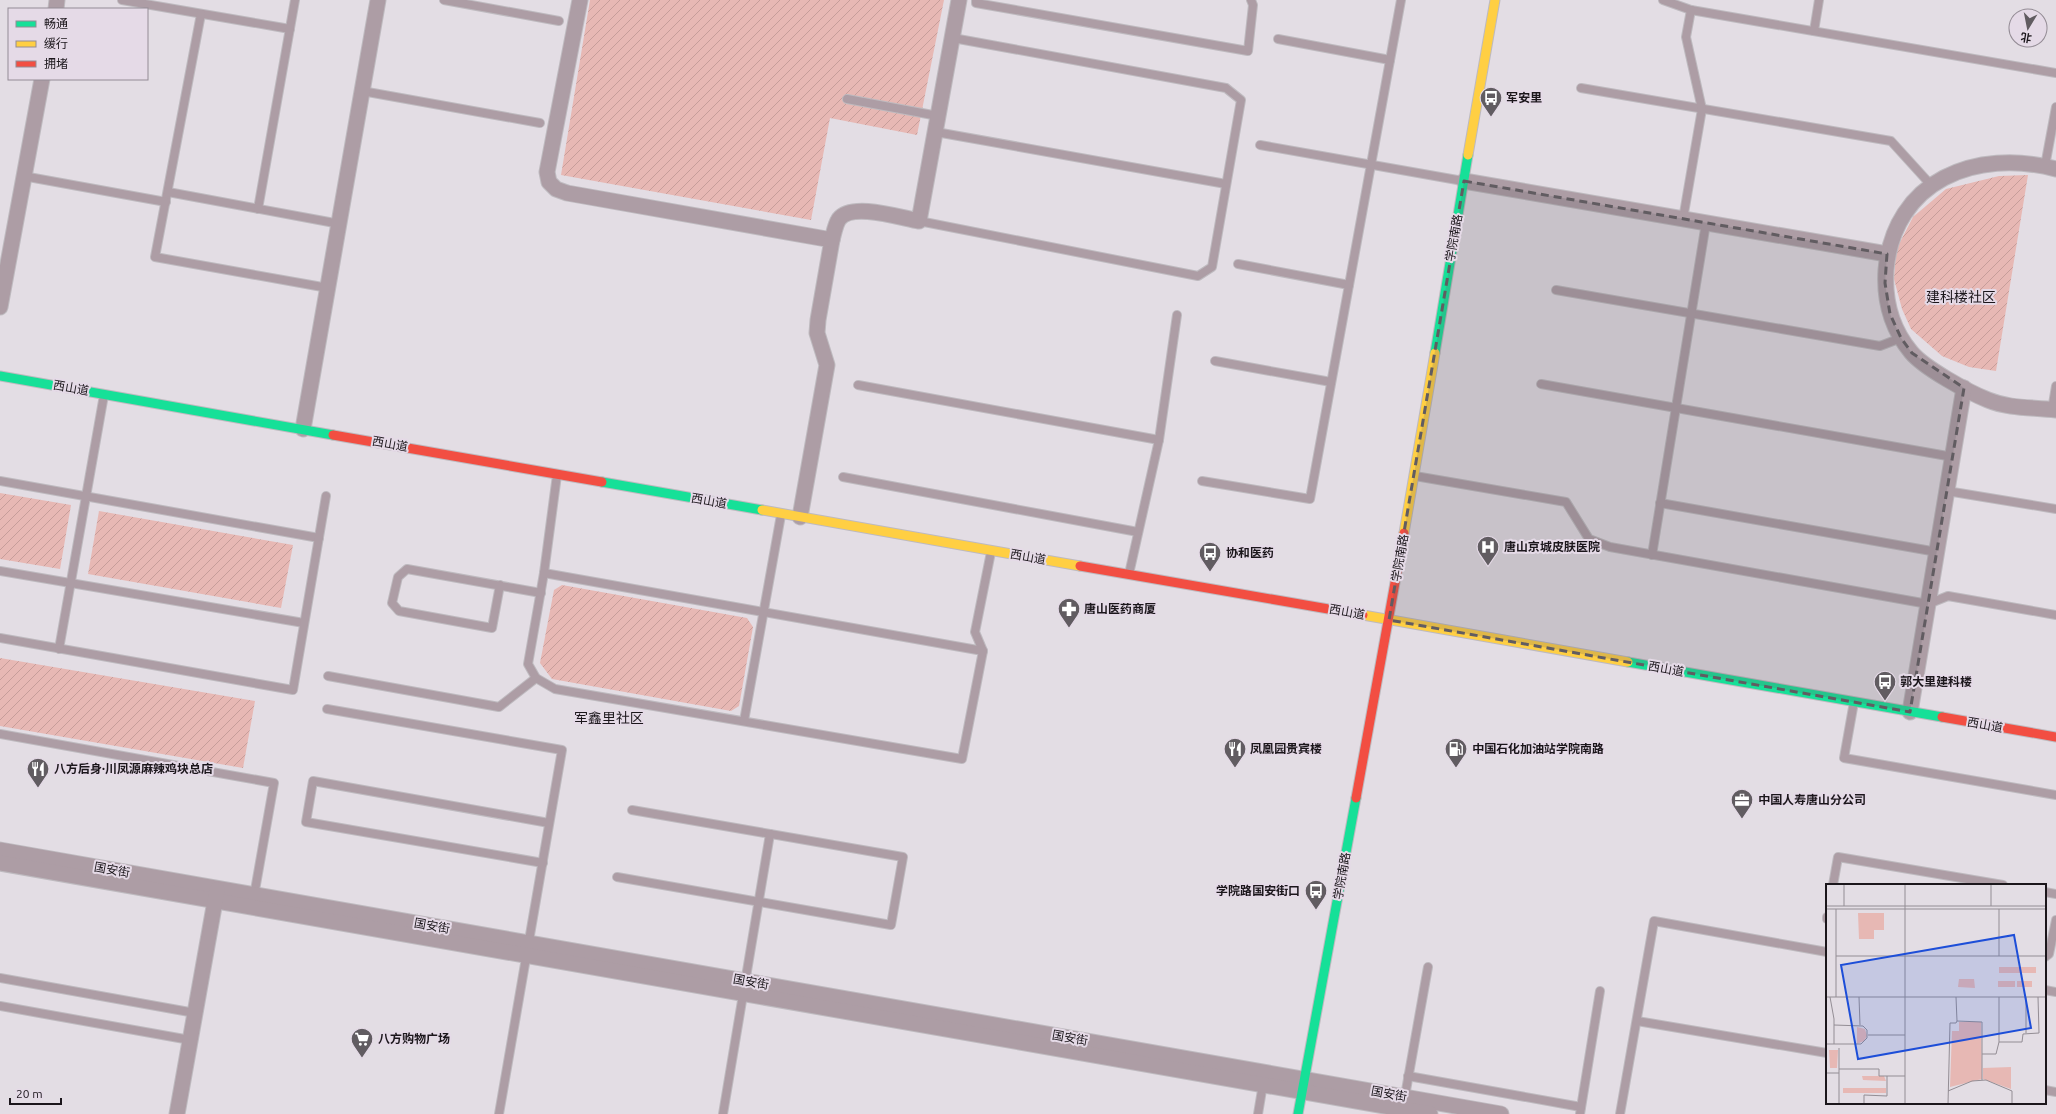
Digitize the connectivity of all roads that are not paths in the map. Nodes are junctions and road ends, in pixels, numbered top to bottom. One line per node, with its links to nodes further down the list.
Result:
1 (122, 0): 14 (lane)
2 (295, 0): 16 (lane)
3 (378, 0): 24 (street)
4 (444, 0): 15 (lane)
5 (580, 0): 45 (street)
6 (959, 0): 18 (street)
7 (976, 0): 8 (lane)
8 (1251, 0)
9 (1401, 0): 20 (lane)
10 (1496, 0): 35 (street, 学院南路)
11 (1663, 0): 13 (lane)
12 (1819, 0): 17 (lane)
13 (1691, 10): 17 (lane); 27 (lane)
14 (201, 14): 16 (lane); 38 (lane)
15 (559, 21)
16 (290, 29): 40 (lane)
17 (1814, 31): 21 (lane)
18 (953, 38): 28 (street); 36 (lane)
19 (1278, 39): 20 (lane)
20 (1390, 60): 32 (lane)
21 (2056, 73)
22 (42, 80): 34 (street)
23 (1581, 88): 27 (lane)
24 (362, 91): 29 (lane); 44 (street)
25 (847, 100): 28 (lane)
26 (2056, 107): 33 (lane)
27 (1702, 108): 37 (lane); 41 (lane)
28 (938, 116): 30 (street)
29 (540, 123)
30 (936, 132): 36 (lane); 42 (street)
31 (1260, 145): 32 (lane)
32 (1371, 165): 35 (lane); 48 (lane)
33 (2050, 167): 37 (street)
34 (23, 176): 39 (lane); 51 (street)
35 (1464, 181): 41 (street); 69 (street, 学院南路)
36 (1226, 184): 42 (lane)
37 (1931, 185): 46 (street)
38 (168, 192): 39 (lane); 40 (lane)
39 (166, 202): 49 (lane)
40 (258, 208): 44 (lane)
41 (1683, 219): 43 (street)
42 (919, 221): 45 (street)
43 (1706, 223): 46 (street); 52 (lane)
44 (340, 224): 49 (street)
45 (832, 240): 79 (street)
46 (1887, 254): 54 (street)
47 (1238, 264): 48 (lane)
48 (1349, 284): 57 (lane)
49 (328, 288): 65 (street)
50 (1556, 290): 52 (lane)
51 (0, 307)
52 (1691, 313): 54 (lane); 63 (lane)
53 (1177, 315): 66 (lane)
54 (1902, 338): 61 (street)
55 (1215, 360): 57 (lane)
56 (0, 376): 62 (street, 西山道)
57 (1331, 382): 72 (lane)
58 (1541, 384): 63 (lane)
59 (858, 385): 66 (lane)
60 (2056, 386): 64 (lane)
61 (1964, 388): 64 (street); 67 (street)
62 (104, 394): 65 (street, 西山道); 74 (lane)
63 (1676, 408): 67 (lane); 76 (lane)
64 (2054, 410)
65 (303, 429): 68 (street, 西山道)
66 (1159, 440): 80 (lane)
67 (1953, 457): 73 (street)
68 (557, 474): 78 (street, 西山道); 86 (lane)
69 (1414, 476): 84 (lane); 94 (street, 学院南路)
70 (843, 477): 80 (lane)
71 (0, 481): 74 (lane)
72 (1202, 481)
73 (1947, 491): 77 (lane); 83 (street)
74 (86, 496): 81 (lane); 88 (lane)
75 (326, 496): 81 (lane)
76 (1660, 503): 83 (lane); 84 (lane)
77 (2056, 509)
78 (781, 513): 79 (street, 西山道); 92 (lane)
79 (800, 517): 82 (street, 西山道)
80 (1138, 532): 87 (lane)
81 (319, 538): 95 (lane)
82 (992, 551): 87 (street, 西山道); 98 (lane)
83 (1937, 552): 91 (street)
84 (1652, 555): 91 (lane)
85 (0, 571): 88 (lane)
86 (544, 573): 90 (lane); 92 (lane)
87 (1129, 574): 94 (street, 西山道)
88 (71, 583): 95 (lane); 97 (lane)
89 (500, 585): 89 (lane); 90 (lane)
90 (541, 593): 100 (lane)
91 (1928, 604): 93 (lane); 103 (street)
92 (763, 612): 98 (lane); 104 (lane)
93 (2056, 615)
94 (1389, 620): 101 (street, 西山道); 139 (street, 学院南路)
95 (304, 623): 97 (lane)
96 (0, 638): 97 (lane)
97 (59, 649)
98 (983, 651): 104 (lane)
99 (328, 676): 100 (lane)
100 (536, 678): 104 (lane)
101 (1854, 702): 103 (street, 西山道); 107 (lane)
102 (327, 710): 109 (lane)
103 (1910, 712): 106 (street, 西山道)
104 (744, 721)
105 (0, 734): 120 (lane)
106 (2056, 737)
107 (2056, 795)
108 (632, 810): 110 (lane)
109 (550, 823): 113 (lane); 113 (lane)
110 (770, 834): 121 (lane); 121 (lane)
111 (0, 850): 119 (street, 国安街)
112 (0, 863): 119 (street, 国安街)
113 (542, 863): 123 (lane)
114 (617, 877): 121 (lane)
115 (1833, 884): 116 (lane)
116 (1997, 884)
117 (2046, 892): 118 (lane)
118 (2056, 894)
119 (216, 895): 120 (street, 国安街); 133 (street)
120 (253, 901): 123 (street, 国安街)
121 (759, 902): 128 (lane)
122 (2056, 920): 125 (lane)
123 (528, 949): 128 (street, 国安街); 145 (lane)
124 (1826, 952): 134 (lane)
125 (2046, 956)
126 (1428, 967): 137 (lane)
127 (0, 978): 133 (lane)
128 (745, 988): 138 (street, 国安街); 139 (street, 国安街); 146 (lane)
129 (2046, 990): 131 (lane)
130 (1600, 991): 143 (lane)
131 (2056, 992)
132 (0, 1006): 135 (lane)
133 (195, 1013): 135 (street)
134 (1637, 1021): 136 (lane); 151 (lane)
135 (190, 1040): 144 (street)
136 (1826, 1053)
137 (1408, 1076): 142 (lane); 143 (lane)
138 (1263, 1084): 139 (street, 国安街); 147 (lane)
139 (1303, 1085): 142 (street, 国安街); 148 (street, 学院南路); 149 (street, 国安街)
140 (2046, 1090): 141 (lane)
141 (2056, 1092)
142 (1405, 1096): 150 (street, 国安街)
143 (1580, 1111)
144 (177, 1114)
145 (499, 1114)
146 (723, 1114)
147 (1258, 1114)
148 (1298, 1114)
149 (1430, 1114)
150 (1501, 1114)
151 (1620, 1114)

